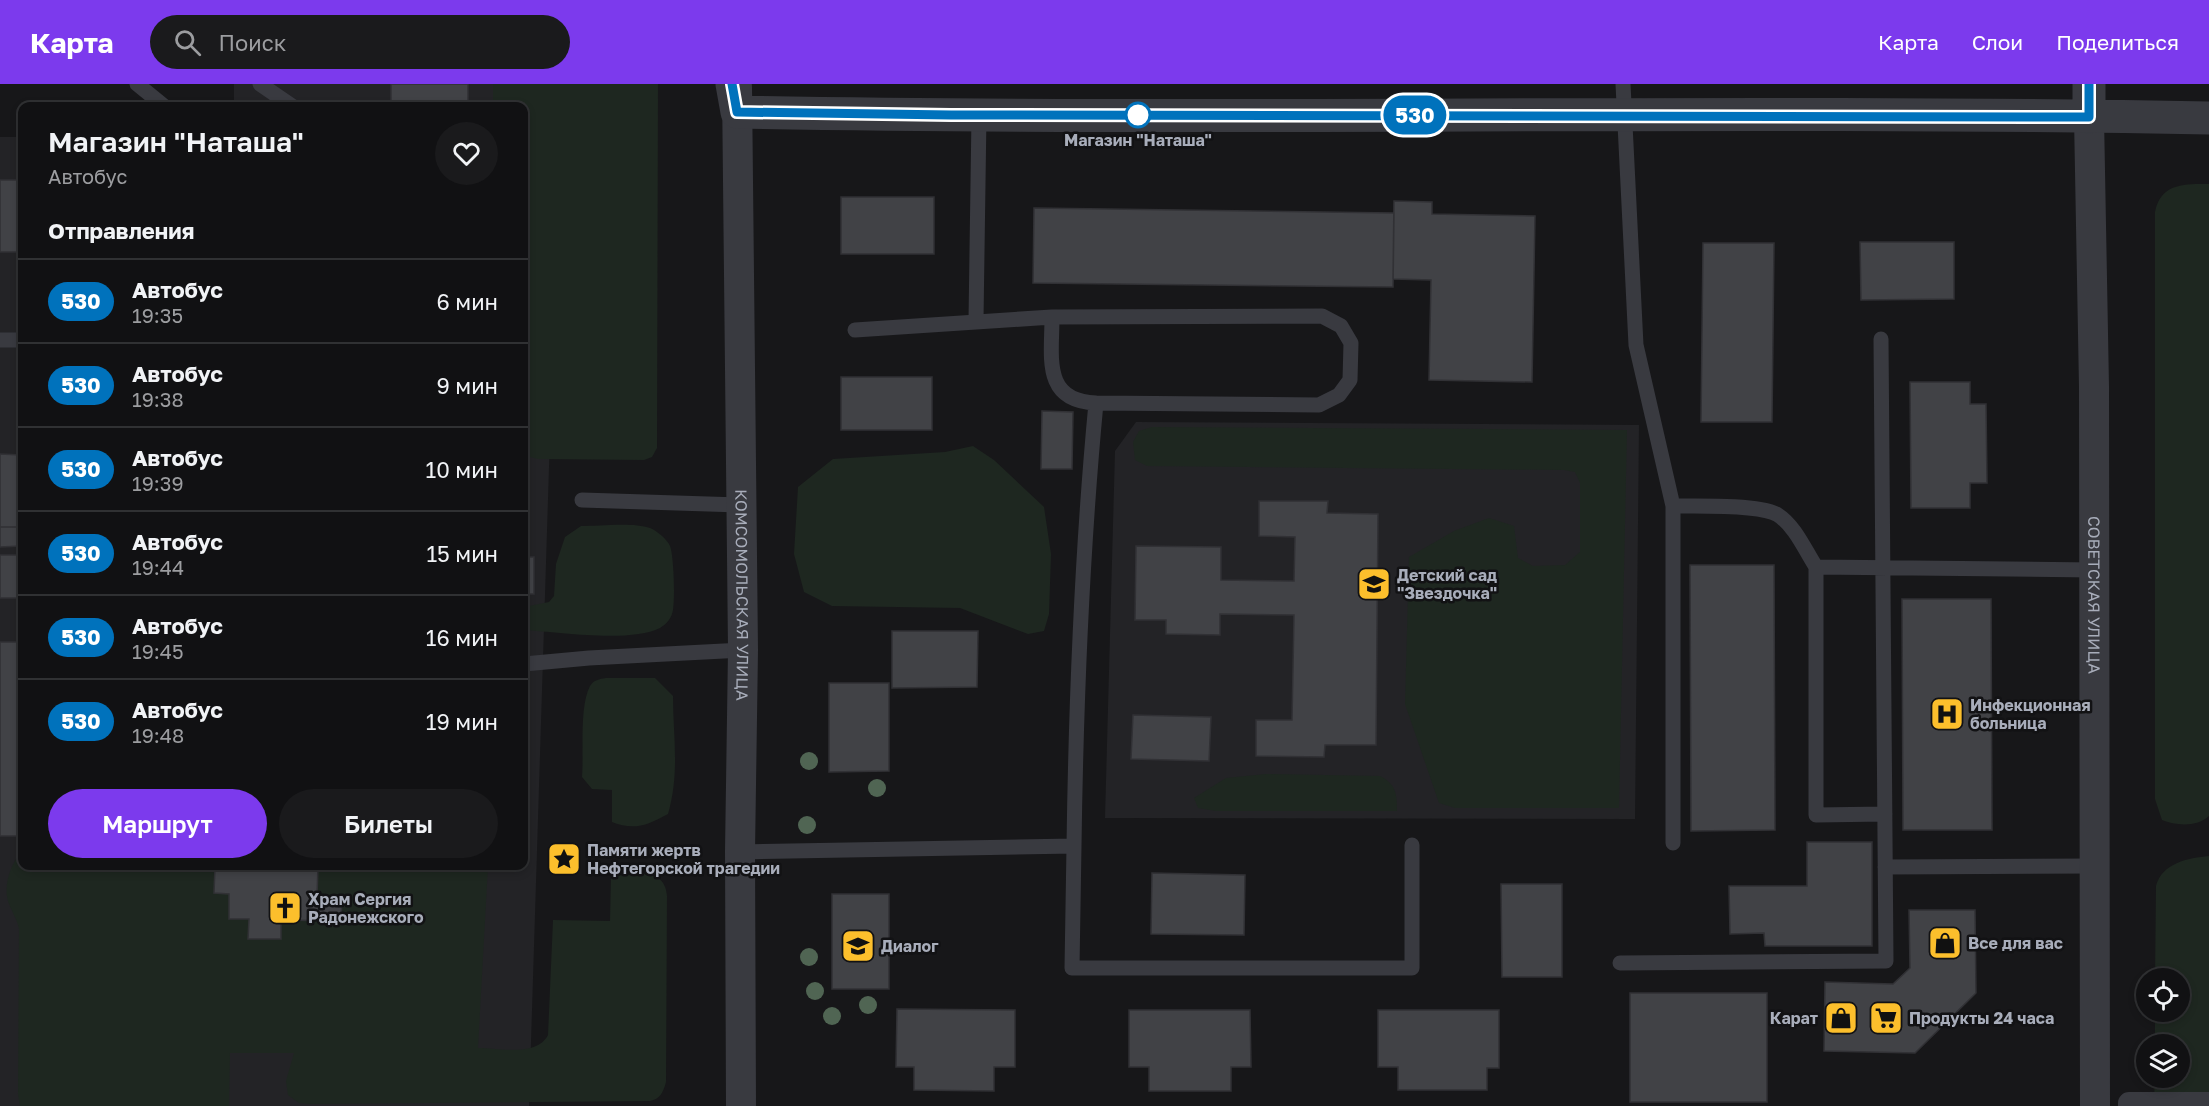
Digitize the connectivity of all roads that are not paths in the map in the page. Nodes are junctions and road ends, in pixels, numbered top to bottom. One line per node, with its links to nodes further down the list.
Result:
1 (137, 84): 6 (lane)
2 (260, 84): 7 (lane)
3 (2089, 84): 9 (street, СОВЕТСКАЯ УЛИЦА)
4 (736, 93): 8 (street); 19 (street, КОМСОМОЛЬСКАЯ УЛИЦА)
5 (1622, 99): 8 (street); 9 (street); 20 (lane)
6 (159, 102)
7 (286, 102)
8 (980, 115): 12 (lane)
9 (2089, 117): 10 (street); 23 (street, СОВЕТСКАЯ УЛИЦА)
10 (2209, 118)
11 (1052, 317): 12 (lane); 17 (lane); 17 (lane)
12 (976, 320): 13 (lane)
13 (855, 330)
14 (1881, 339): 22 (lane)
15 (0, 340): 16 (lane)
16 (18, 340)
17 (1096, 403): 29 (lane)
18 (582, 500): 19 (lane)
19 (740, 505): 24 (street, КОМСОМОЛЬСКАЯ УЛИЦА)
20 (1673, 506): 21 (lane); 27 (lane)
21 (1816, 567): 22 (lane); 26 (lane)
22 (1883, 569): 23 (lane); 26 (lane)
23 (2094, 570): 31 (street, СОВЕТСКАЯ УЛИЦА)
24 (742, 650): 25 (lane); 30 (street, КОМСОМОЛЬСКАЯ УЛИЦА)
25 (528, 664)
26 (1885, 814): 32 (lane)
27 (1673, 843)
28 (1412, 845): 29 (lane)
29 (1074, 846): 30 (lane)
30 (740, 852): 35 (street, КОМСОМОЛЬСКАЯ УЛИЦА)
31 (2096, 866): 32 (lane); 36 (street, СОВЕТСКАЯ УЛИЦА)
32 (1885, 867): 33 (lane)
33 (1620, 963)
34 (2209, 1103): 37 (street)
35 (741, 1106)
36 (2095, 1106)
37 (2129, 1106)

